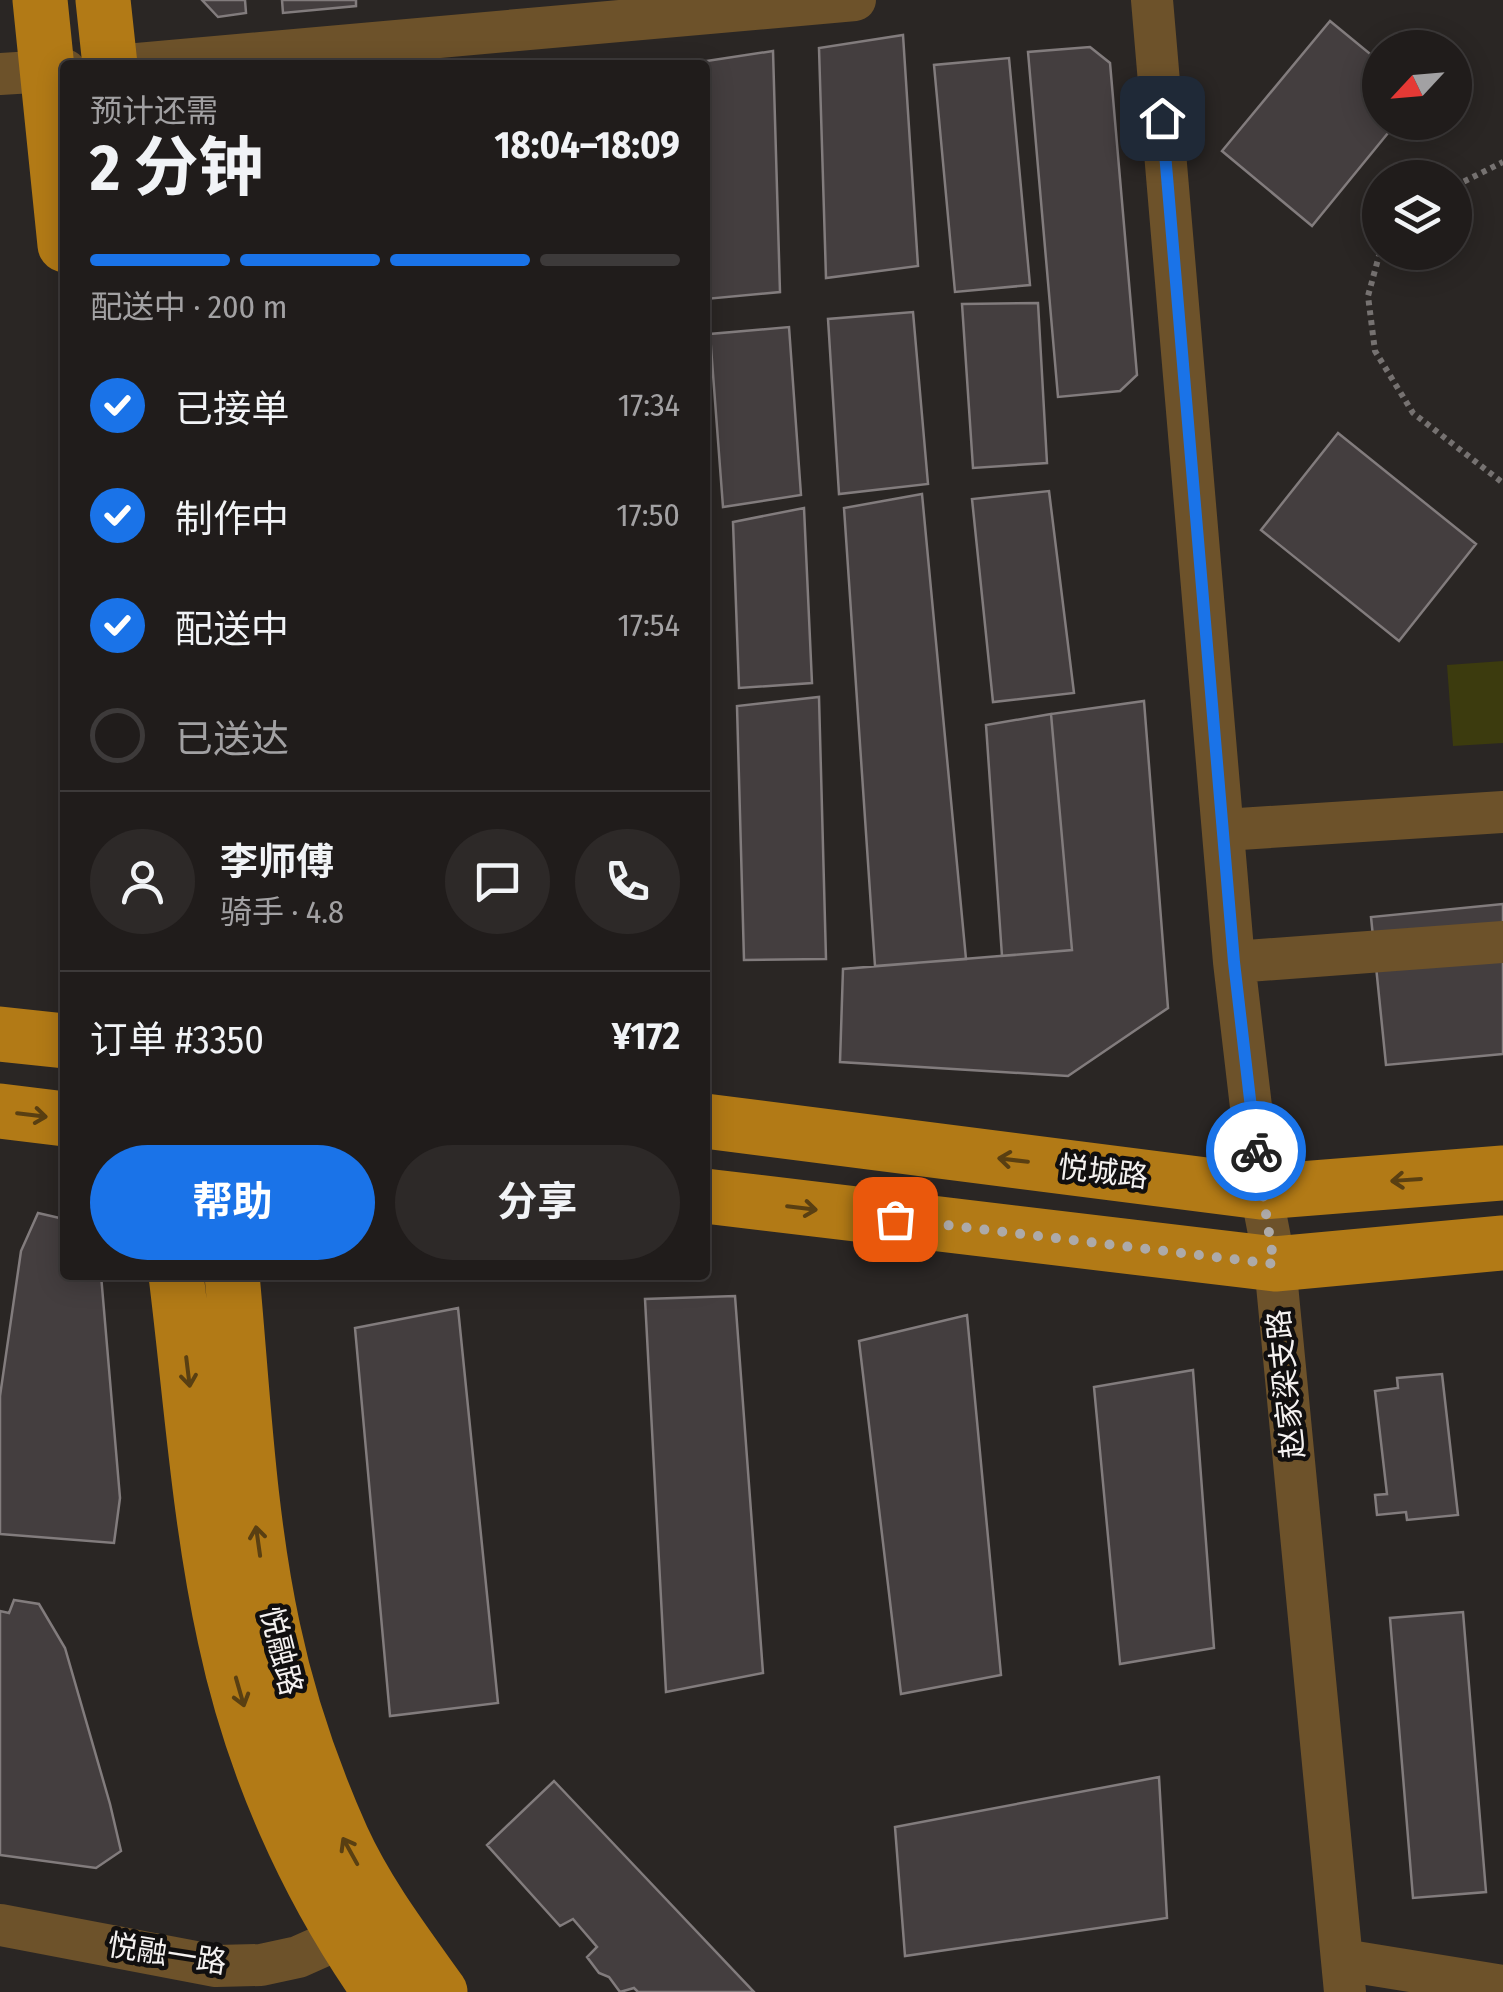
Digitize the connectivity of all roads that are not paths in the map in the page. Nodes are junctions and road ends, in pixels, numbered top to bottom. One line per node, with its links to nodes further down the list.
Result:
1 (40, 0): 7 (main road)
2 (103, 0): 5 (main road)
3 (855, 0): 6 (street)
4 (1152, 0): 10 (street, 赵家梁支路)
5 (109, 60)
6 (182, 60)
7 (37, 72): 8 (main road)
8 (60, 214)
9 (1503, 812): 10 (street)
10 (1224, 830): 12 (street, 赵家梁支路)
11 (1503, 942): 12 (street)
12 (1234, 962): 19 (street, 赵家梁支路)
13 (0, 1034): 14 (main road)
14 (60, 1040)
15 (0, 1111): 16 (main road, one-way to 16)
16 (60, 1118)
17 (710, 1122): 19 (main road, 悦城路, one-way to 17)
18 (1503, 1173): 19 (main road, 悦城路, one-way to 19)
19 (1261, 1192): 22 (street, 赵家梁支路)
20 (710, 1197): 22 (main road, one-way to 22)
21 (1503, 1243): 22 (main road)
22 (1274, 1264): 27 (street, 赵家梁支路)
23 (177, 1280): 26 (main road, 悦融路, one-way to 26)
24 (232, 1280): 26 (main road, 悦融路, one-way to 24)
25 (0, 1925): 26 (street, 悦融一路)
26 (364, 1928): 29 (main road, 悦融路); 30 (main road, 悦融路)
27 (1344, 1976): 28 (street)
28 (1503, 1986)
29 (380, 1992)
30 (440, 1992)

